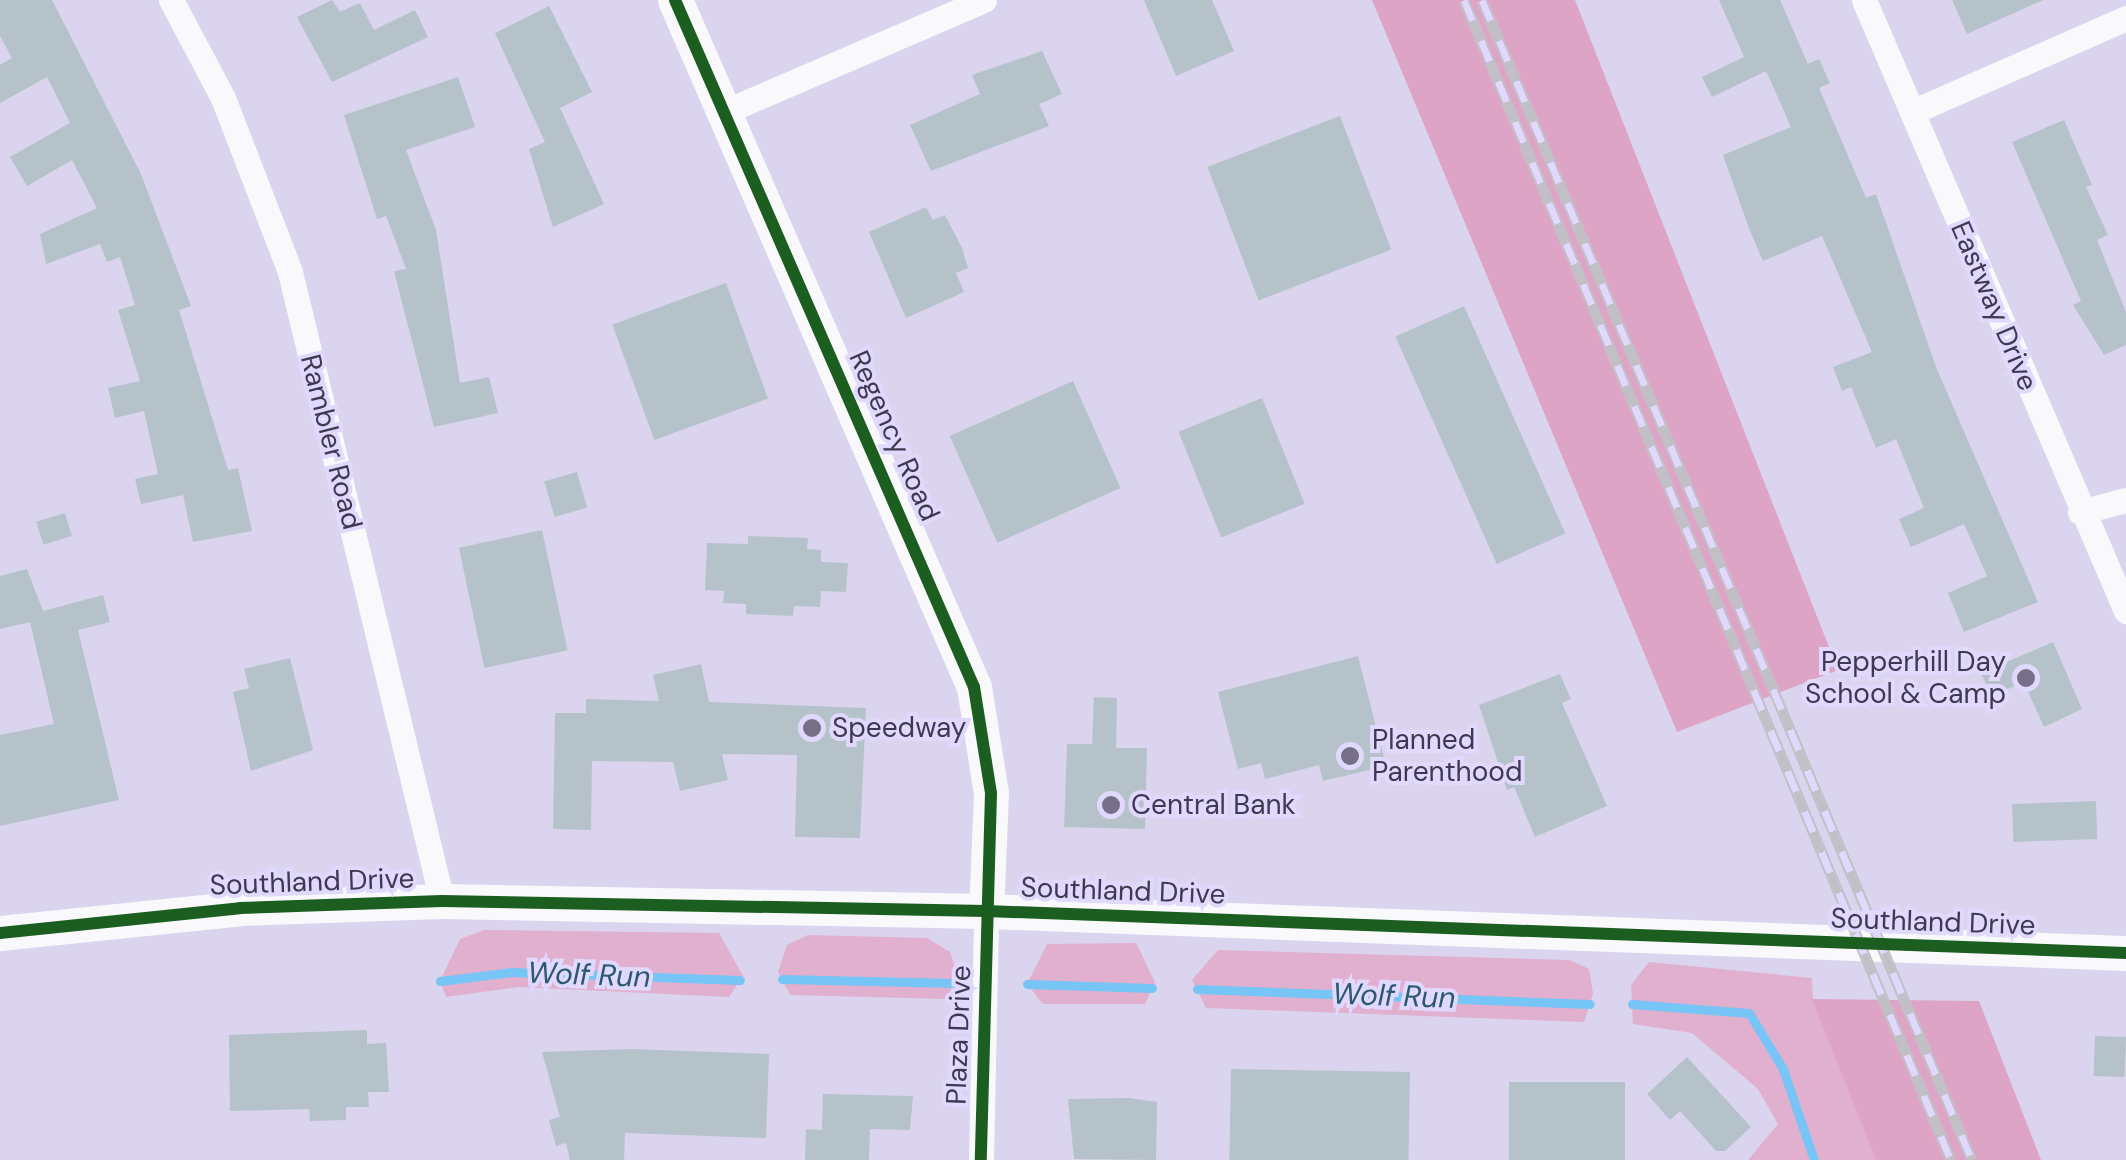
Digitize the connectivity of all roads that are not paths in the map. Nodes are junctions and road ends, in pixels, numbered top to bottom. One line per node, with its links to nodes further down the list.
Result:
1 (171, 0): 11 (street, Rambler Road)
2 (675, 0): 6 (main road, Regency Road)
3 (984, 0): 6 (street)
4 (1864, 0): 7 (street, Eastway Drive)
5 (2126, 18): 7 (street)
6 (724, 112): 12 (main road, Regency Road)
7 (1912, 112): 9 (street, Eastway Drive)
8 (2126, 500): 9 (street)
9 (2080, 512): 10 (street, Eastway Drive)
10 (2126, 612)
11 (442, 902): 12 (main road, Southland Drive); 13 (main road, Southland Drive)
12 (986, 911): 14 (main road, Southland Drive); 15 (street, Plaza Drive)
13 (0, 933)
14 (2126, 954)
15 (981, 1160)

